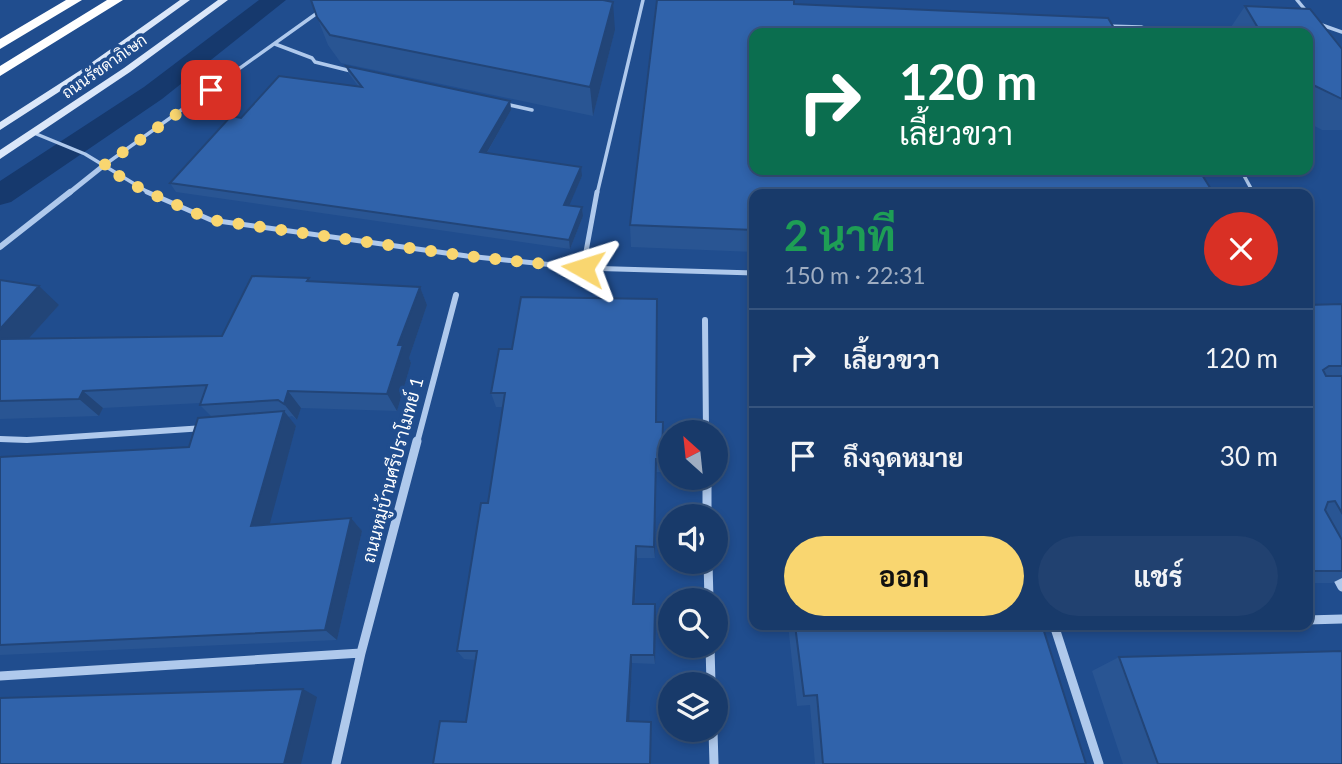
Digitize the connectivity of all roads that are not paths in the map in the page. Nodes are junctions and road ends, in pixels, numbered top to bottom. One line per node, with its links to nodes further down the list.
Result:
1 (74, 0): 11 (highway); 13 (highway)
2 (116, 0): 14 (highway)
3 (186, 0): 18 (main road, ถนนรัชดาภิเษก)
4 (224, 0): 19 (main road, ถนนรัชดาภิเษก)
5 (643, 0): 23 (lane)
6 (1297, 0): 10 (lane)
7 (324, 9): 12 (lane)
8 (1102, 26): 9 (lane)
9 (1144, 28)
10 (1342, 32)
11 (0, 37)
12 (275, 44): 15 (lane); 21 (lane)
13 (0, 45)
14 (0, 72)
15 (363, 74)
16 (493, 102): 17 (lane)
17 (533, 110)
18 (0, 127)
19 (34, 133): 20 (main road, ถนนรัชดาภิเษก); 21 (lane)
20 (0, 155)
21 (103, 166): 22 (street); 23 (lane)
22 (0, 247)
23 (583, 268): 24 (lane)
24 (749, 273)
25 (456, 295): 35 (street, ถนนหมู่บ้านศรีปราโมทย์ 1)
26 (705, 320): 27 (street)
27 (706, 420)
28 (208, 428): 29 (street)
29 (0, 439)
30 (1330, 565): 31 (street)
31 (1342, 587)
32 (1342, 619): 33 (street)
33 (1313, 620)
34 (1055, 630): 40 (street)
35 (361, 653): 36 (street); 38 (street, ถนนหมู่บ้านศรีปราโมทย์ 1)
36 (0, 676)
37 (713, 742): 39 (street)
38 (336, 764)
39 (714, 764)
40 (1099, 764)

